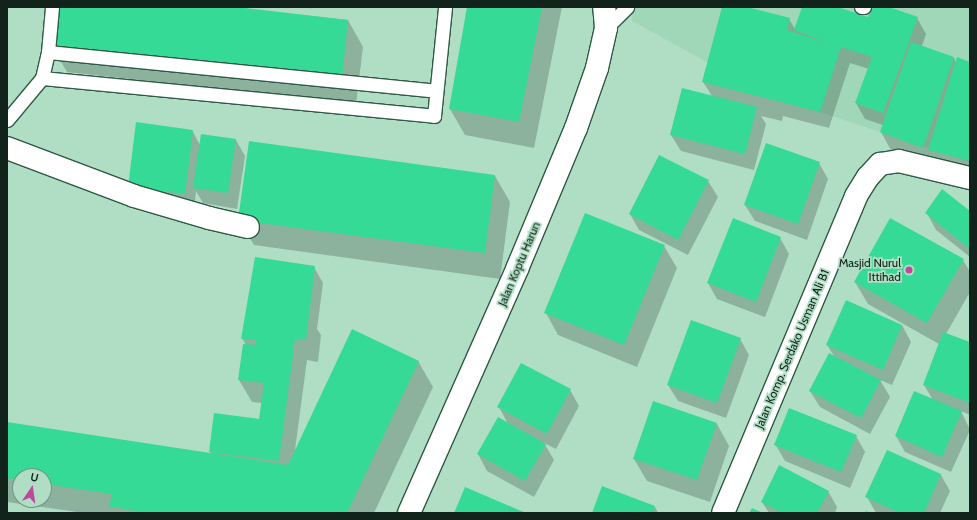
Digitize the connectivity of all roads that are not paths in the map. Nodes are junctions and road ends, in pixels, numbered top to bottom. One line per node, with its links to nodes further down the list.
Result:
1 (52, 7): 5 (lane)
2 (445, 7): 7 (lane)
3 (627, 7): 4 (lane)
4 (605, 17): 12 (street, Jalan Koptu Harun)
5 (48, 52): 6 (lane); 7 (lane)
6 (42, 78): 7 (lane); 8 (lane)
7 (436, 90)
8 (7, 120)
9 (7, 148): 11 (street)
10 (970, 178): 13 (street, Jalan Komp. Serdako Usman Ali B1)
11 (248, 227)
12 (409, 513)
13 (723, 513)

